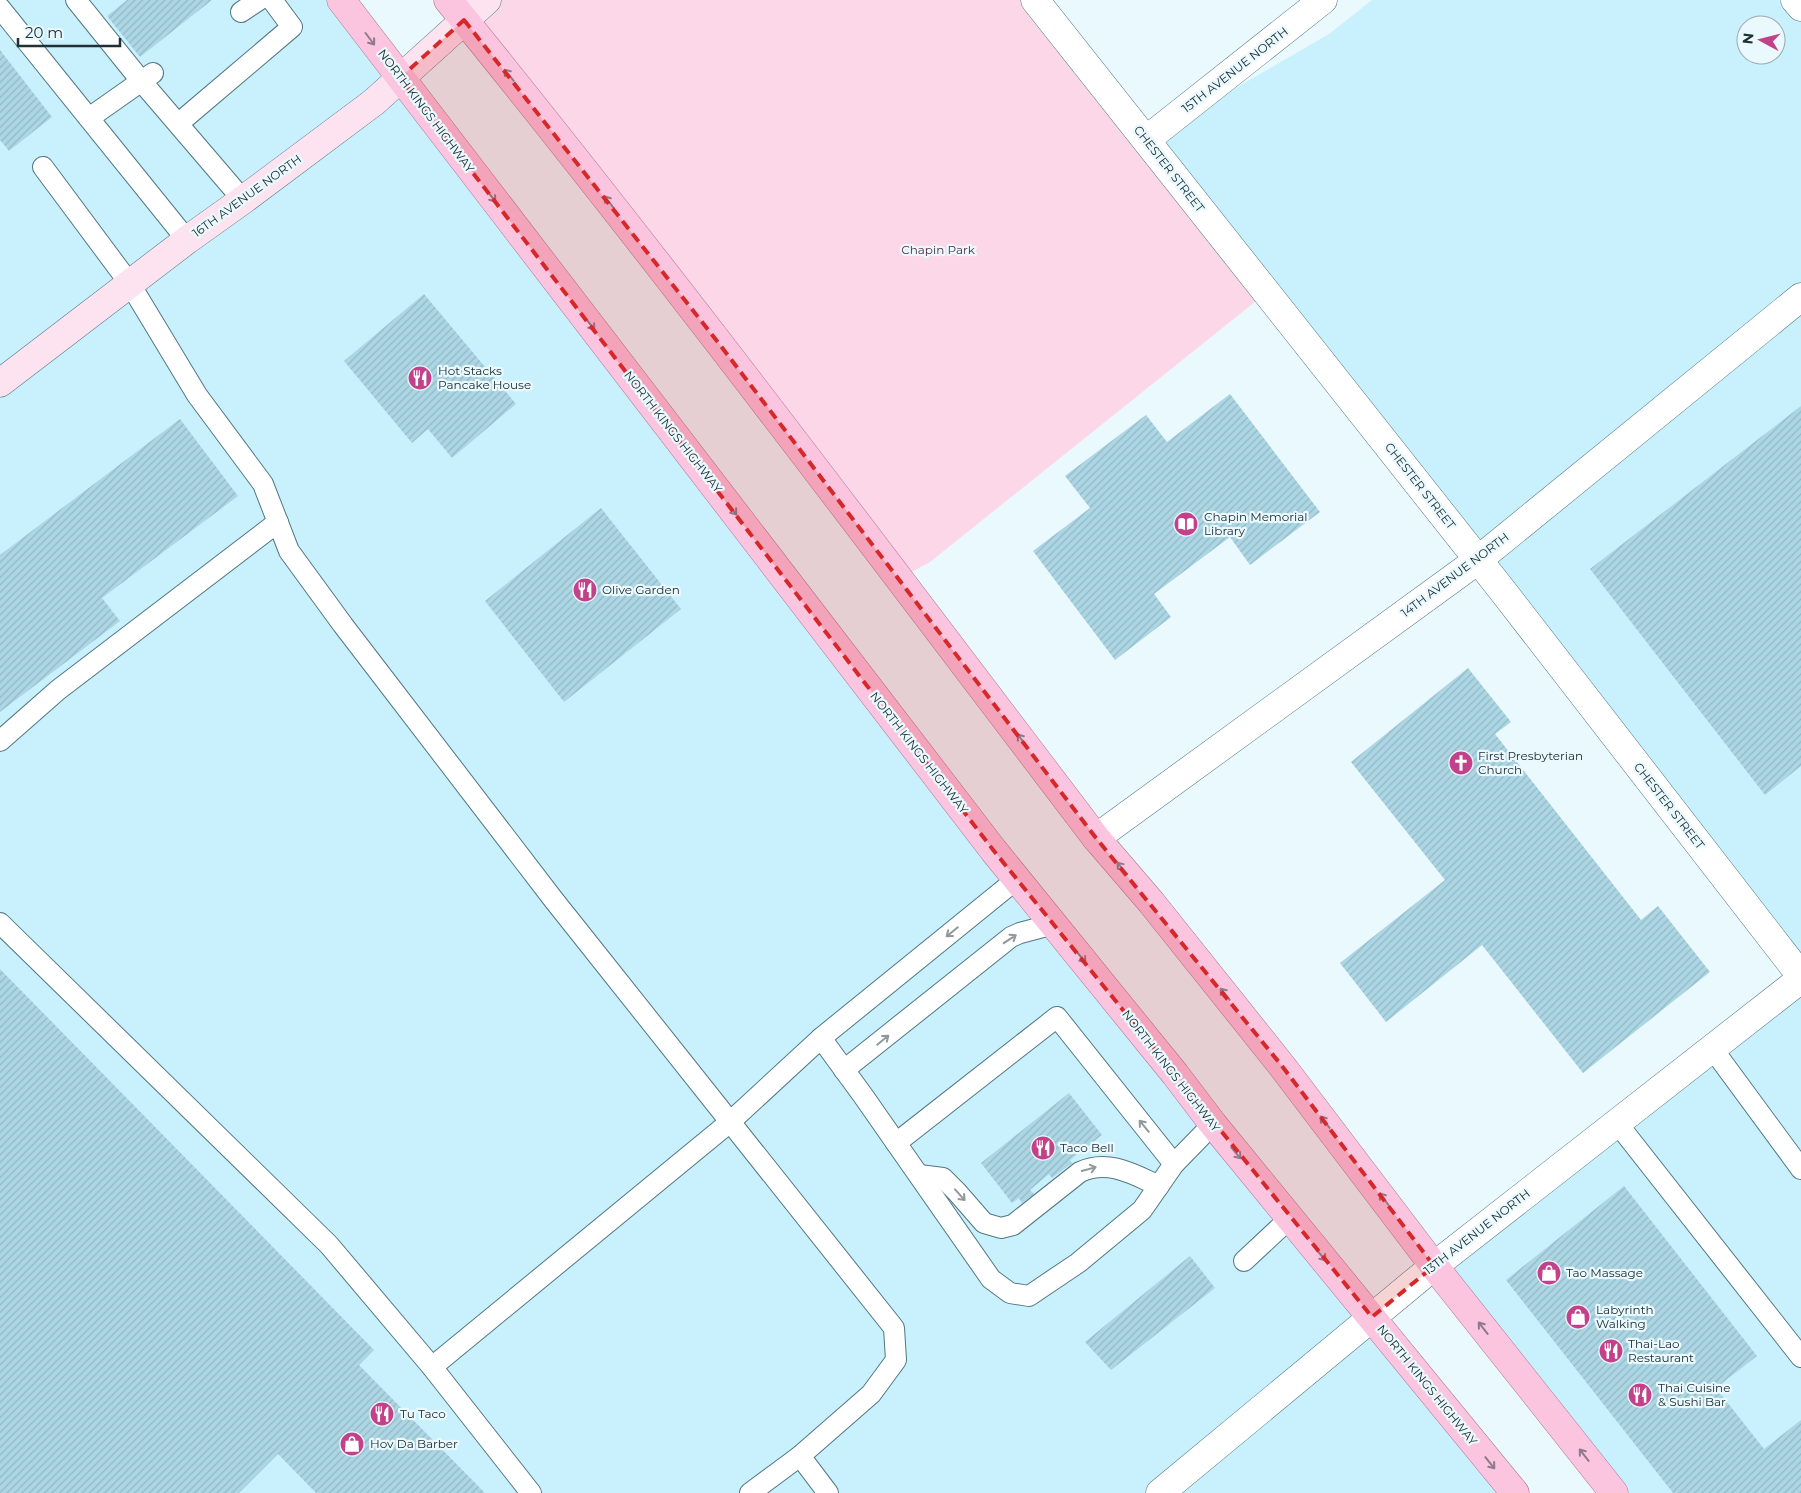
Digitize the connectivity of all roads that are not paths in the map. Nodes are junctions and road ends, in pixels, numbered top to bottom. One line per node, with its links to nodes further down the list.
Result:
1 (76, 0): 13 (lane)
2 (259, 0): 12 (lane)
3 (272, 0): 16 (lane)
4 (341, 0): 14 (main road, NORTH KINGS HIGHWAY, one-way to 14)
5 (487, 0): 11 (street, 16TH AVENUE NORTH)
6 (1035, 0): 17 (street, CHESTER STREET)
7 (1323, 0): 17 (street, 15TH AVENUE NORTH)
8 (1795, 0): 9 (street)
9 (1801, 7)
10 (0, 8): 15 (lane)
11 (456, 10): 14 (street, 16TH AVENUE NORTH); 27 (main road, one-way to 11)
12 (241, 12)
13 (148, 77): 15 (lane); 16 (lane)
14 (400, 78): 19 (street, 16TH AVENUE NORTH); 28 (main road, NORTH KINGS HIGHWAY, one-way to 28)
15 (89, 118): 20 (lane)
16 (179, 123): 19 (lane)
17 (1146, 140): 25 (street, CHESTER STREET)
18 (43, 167): 21 (lane)
19 (244, 200): 20 (street, 16TH AVENUE NORTH)
20 (187, 240): 21 (street, 16TH AVENUE NORTH)
21 (130, 284): 23 (street, 16TH AVENUE NORTH); 24 (lane)
22 (1801, 297): 25 (street, 14TH AVENUE NORTH)
23 (0, 383)
24 (278, 522): 26 (lane); 35 (lane)
25 (1478, 560): 27 (street, 14TH AVENUE NORTH); 31 (street, CHESTER STREET)
26 (0, 741)
27 (1096, 838): 45 (main road, one-way to 27)
28 (1016, 879): 30 (main road, NORTH KINGS HIGHWAY); 32 (lane, one-way to 32)
29 (0, 923): 48 (lane)
30 (1054, 924): 34 (lane, one-way to 30); 37 (main road, NORTH KINGS HIGHWAY, one-way to 37)
31 (1801, 978): 33 (street, 13TH AVENUE NORTH)
32 (821, 1038): 34 (lane); 35 (lane)
33 (1712, 1048): 36 (street, 13TH AVENUE NORTH); 40 (lane)
34 (844, 1070): 38 (lane)
35 (730, 1122): 48 (lane); 49 (lane)
36 (1617, 1123): 45 (street, 13TH AVENUE NORTH); 47 (lane)
37 (1213, 1124): 39 (lane); 43 (main road, NORTH KINGS HIGHWAY, one-way to 43)
38 (896, 1143): 39 (lane, one-way to 38); 41 (lane)
39 (1174, 1164): 42 (lane)
40 (1801, 1169)
41 (918, 1175): 42 (lane, one-way to 42); 42 (lane)
42 (1159, 1186)
43 (1290, 1218): 44 (lane); 46 (main road, NORTH KINGS HIGHWAY, one-way to 46)
44 (1244, 1261)
45 (1434, 1266): 46 (street, 13TH AVENUE NORTH); 55 (main road, one-way to 45)
46 (1372, 1317): 53 (street, 13TH AVENUE NORTH); 54 (main road, NORTH KINGS HIGHWAY, one-way to 54)
47 (1801, 1357)
48 (432, 1368): 50 (lane)
49 (800, 1456): 51 (lane); 52 (lane)
50 (531, 1493)
51 (750, 1493)
52 (828, 1493)
53 (1160, 1493)
54 (1515, 1493)
55 (1614, 1493)

